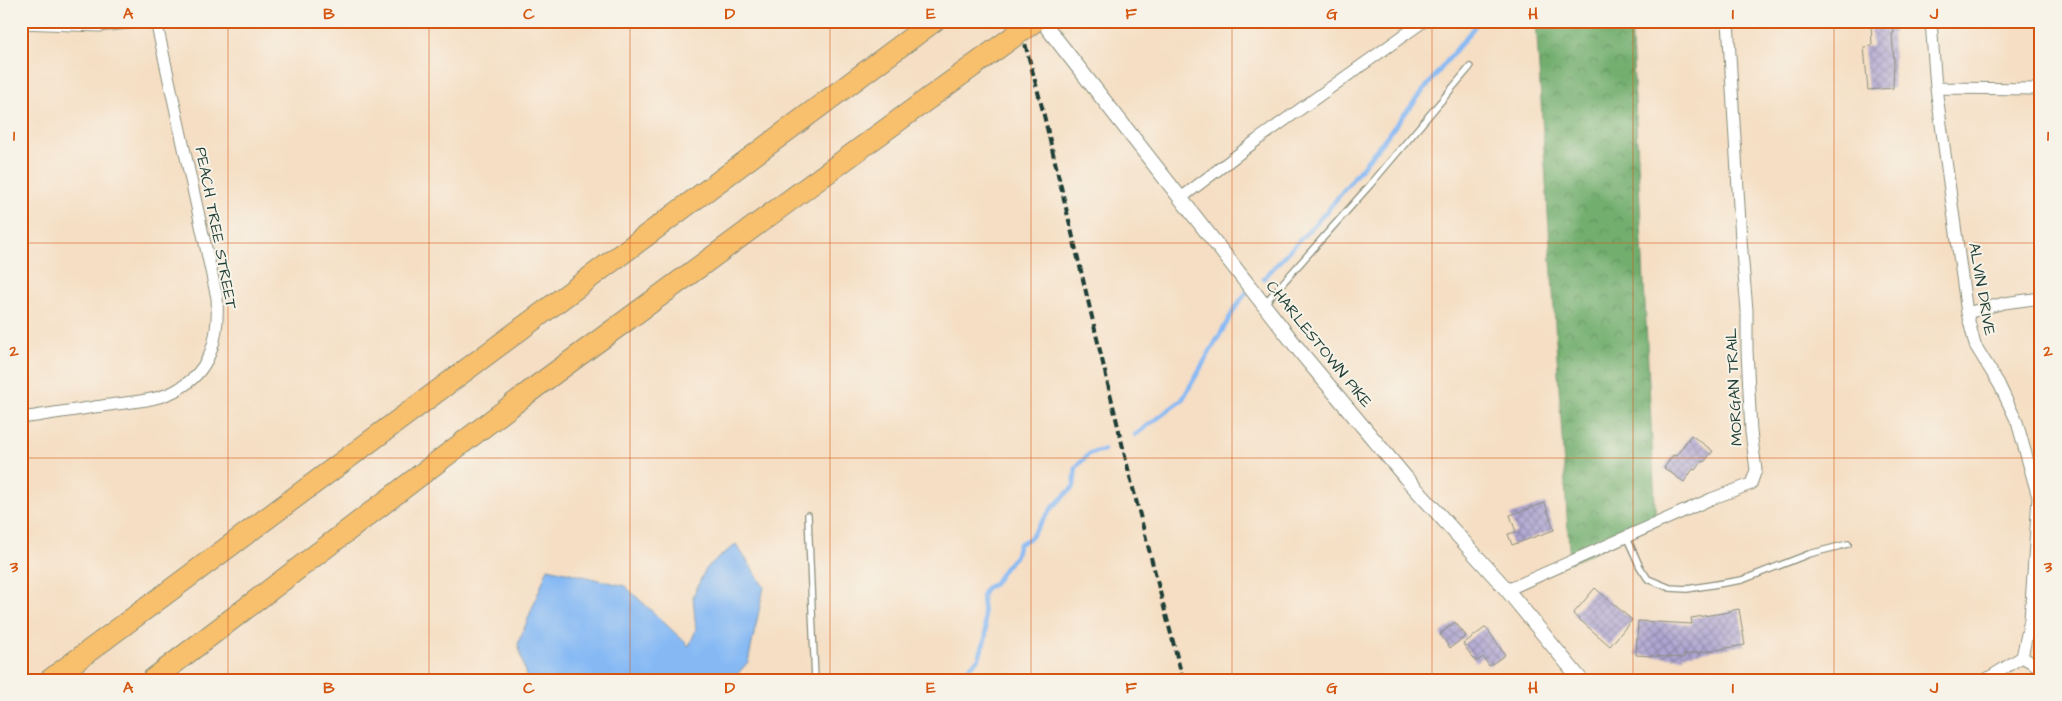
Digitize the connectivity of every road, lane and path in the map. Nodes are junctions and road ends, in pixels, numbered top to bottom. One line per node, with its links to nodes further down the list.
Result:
1 (149, 21): 9 (street)
2 (156, 21): 17 (street, PEACH TREE STREET)
3 (934, 21): 25 (highway)
4 (1036, 21): 26 (highway, bridge)
5 (1042, 21): 13 (street, CHARLESTOWN PIKE)
6 (1424, 21): 13 (street)
7 (1728, 21): 20 (street, MORGAN TRAIL)
8 (1931, 21): 11 (street, ALVIN DRIVE)
9 (21, 23)
10 (1470, 67): 15 (lane)
11 (1936, 88): 12 (street); 16 (street, ALVIN DRIVE)
12 (2041, 89)
13 (1180, 198): 15 (street, CHARLESTOWN PIKE)
14 (2041, 298): 16 (street)
15 (1264, 304): 22 (street, CHARLESTOWN PIKE)
16 (1967, 313): 18 (street, ALVIN DRIVE)
17 (21, 418)
18 (2039, 497): 23 (street, ALVIN DRIVE)
19 (808, 516): 27 (lane)
20 (1627, 538): 21 (lane); 22 (street, MORGAN TRAIL)
21 (1848, 544)
22 (1507, 590): 28 (street, CHARLESTOWN PIKE)
23 (2022, 657): 24 (street); 29 (street)
24 (2041, 668)
25 (50, 680)
26 (152, 680)
27 (815, 680)
28 (1581, 680)
29 (1985, 680)

